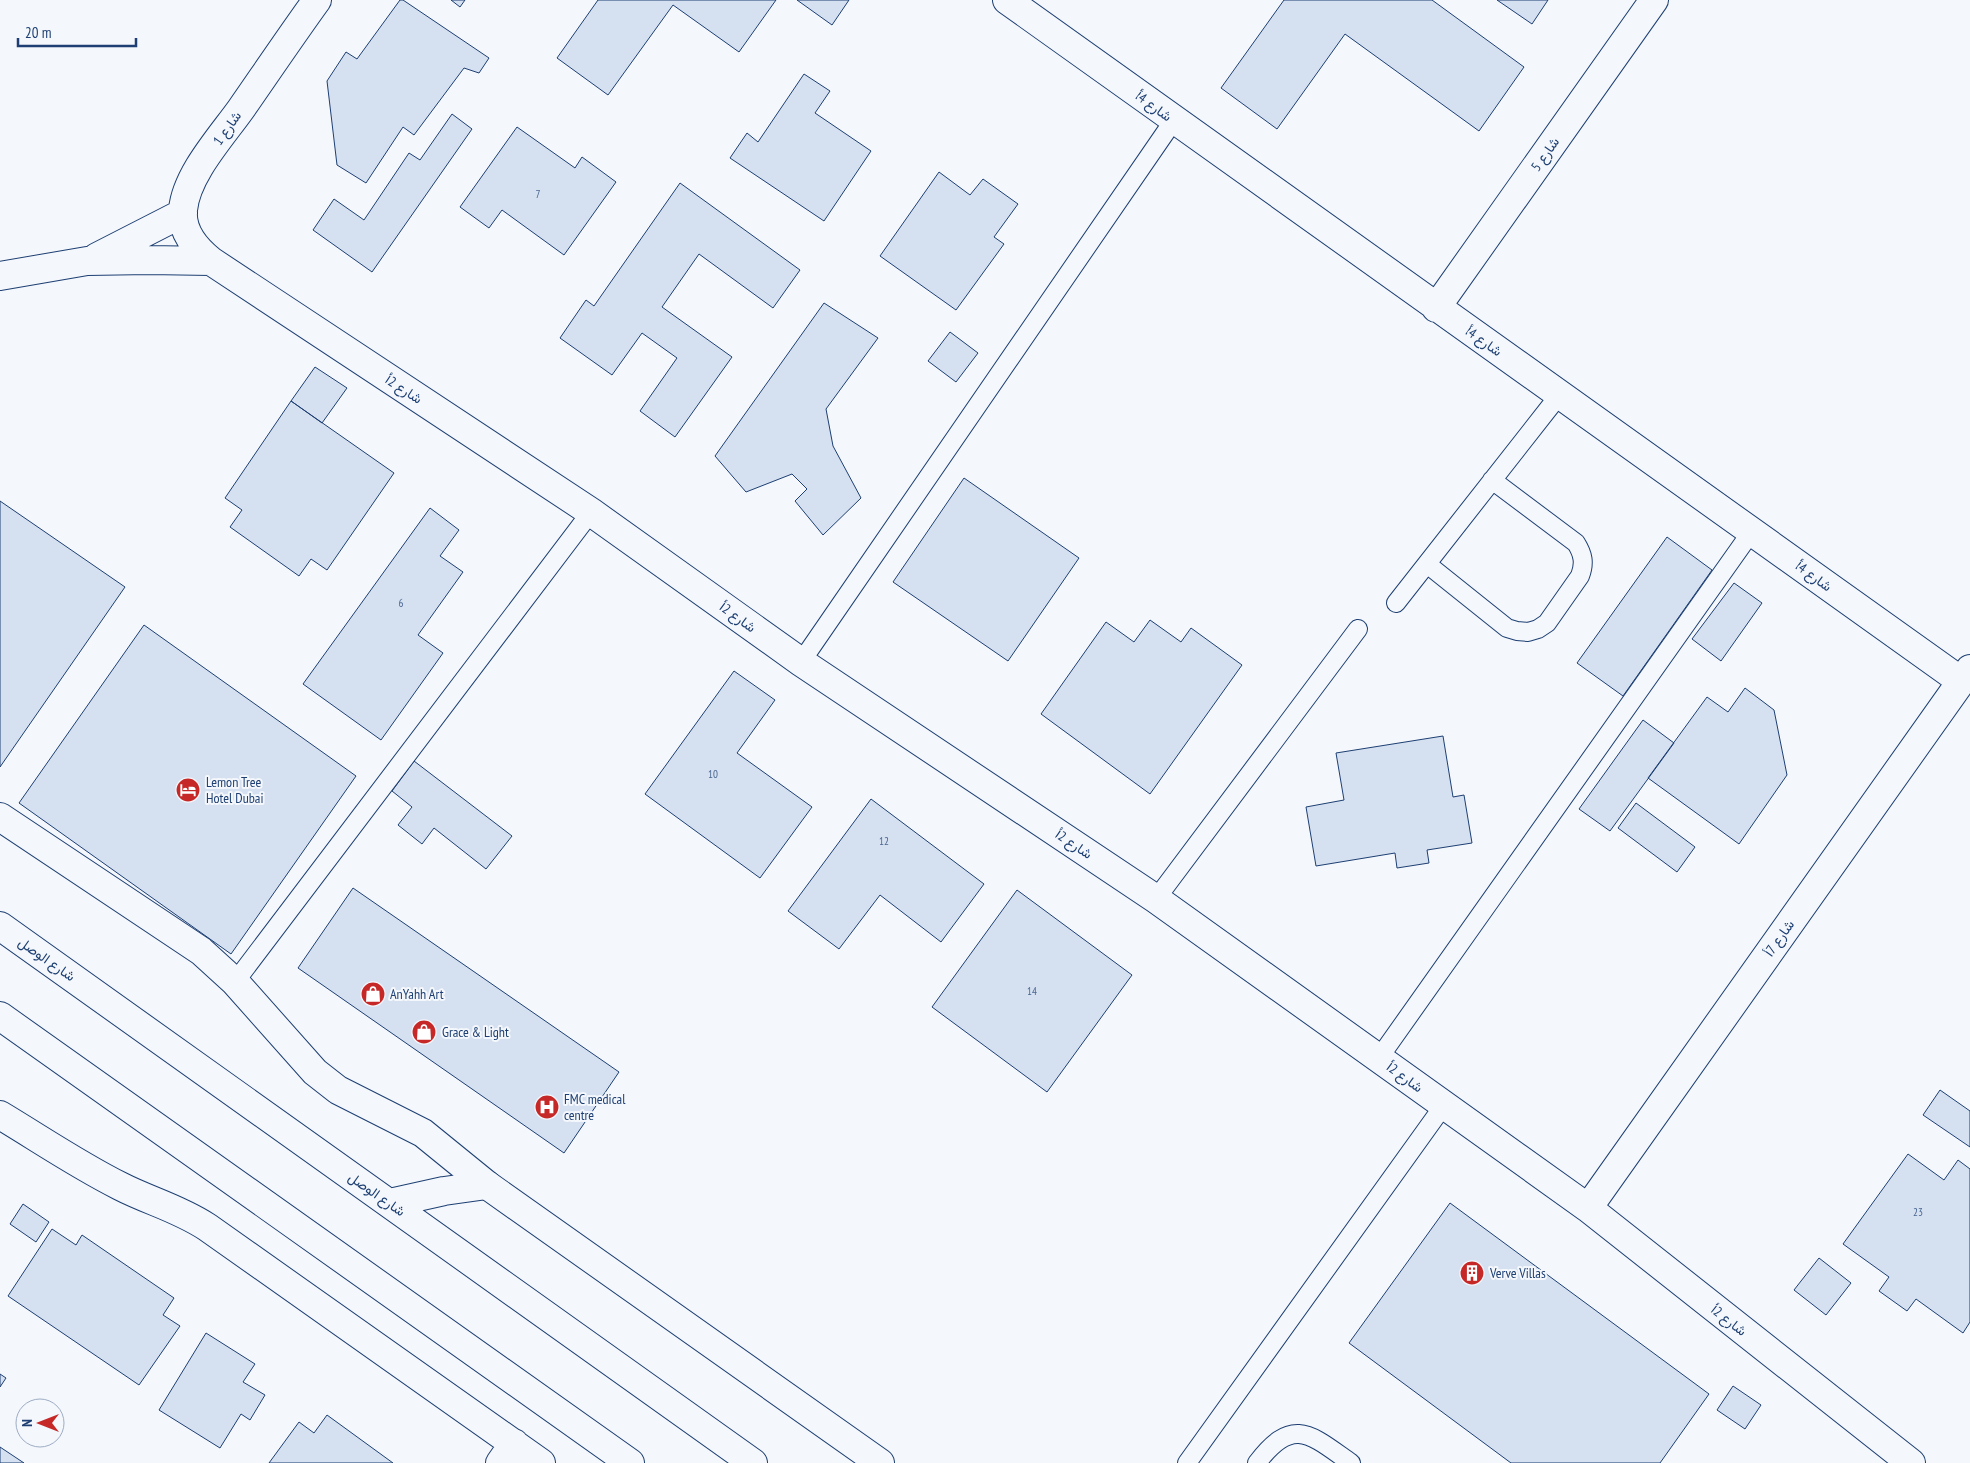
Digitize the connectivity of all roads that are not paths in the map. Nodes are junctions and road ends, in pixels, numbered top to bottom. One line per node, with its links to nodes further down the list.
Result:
1 (317, 0): 5 (street, شارع 1)
2 (1007, 0): 4 (street, شارع 4أ)
3 (1654, 0): 9 (street, شارع 5)
4 (1174, 120): 9 (street, شارع 4أ); 17 (lane)
5 (183, 213): 6 (street); 7 (street, شارع 1)
6 (87, 262): 7 (street); 8 (street)
7 (211, 262): 12 (street, شارع 2أ)
8 (0, 276)
9 (1436, 308): 10 (street, شارع 4أ)
10 (1560, 394): 11 (lane); 13 (street, شارع 4أ)
11 (1492, 480): 14 (lane); 14 (lane)
12 (591, 512): 17 (street, شارع 2أ); 22 (lane)
13 (1752, 531): 18 (street, شارع 4أ); 24 (lane)
14 (1427, 564): 15 (lane)
15 (1396, 603)
16 (1358, 629): 20 (lane)
17 (801, 662): 20 (street, شارع 2أ)
18 (1966, 675): 29 (street, شارع 7أ)
19 (0, 817): 22 (street)
20 (1156, 899): 24 (street, شارع 2أ)
21 (0, 926): 28 (street, شارع الوصل)
22 (235, 982): 27 (street)
23 (0, 1016): 32 (street)
24 (1379, 1058): 25 (street, شارع 2أ)
25 (1444, 1105): 29 (street, شارع 2أ); 35 (lane)
26 (0, 1115): 30 (street)
27 (487, 1185): 28 (street); 34 (street)
28 (390, 1204): 33 (street, شارع الوصل)
29 (1588, 1208): 38 (street, شارع 2أ)
30 (507, 1453): 31 (street)
31 (541, 1463)
32 (630, 1463)
33 (753, 1463)
34 (880, 1463)
35 (1187, 1463)
36 (1257, 1463): 37 (lane)
37 (1351, 1463)
38 (1911, 1463)

